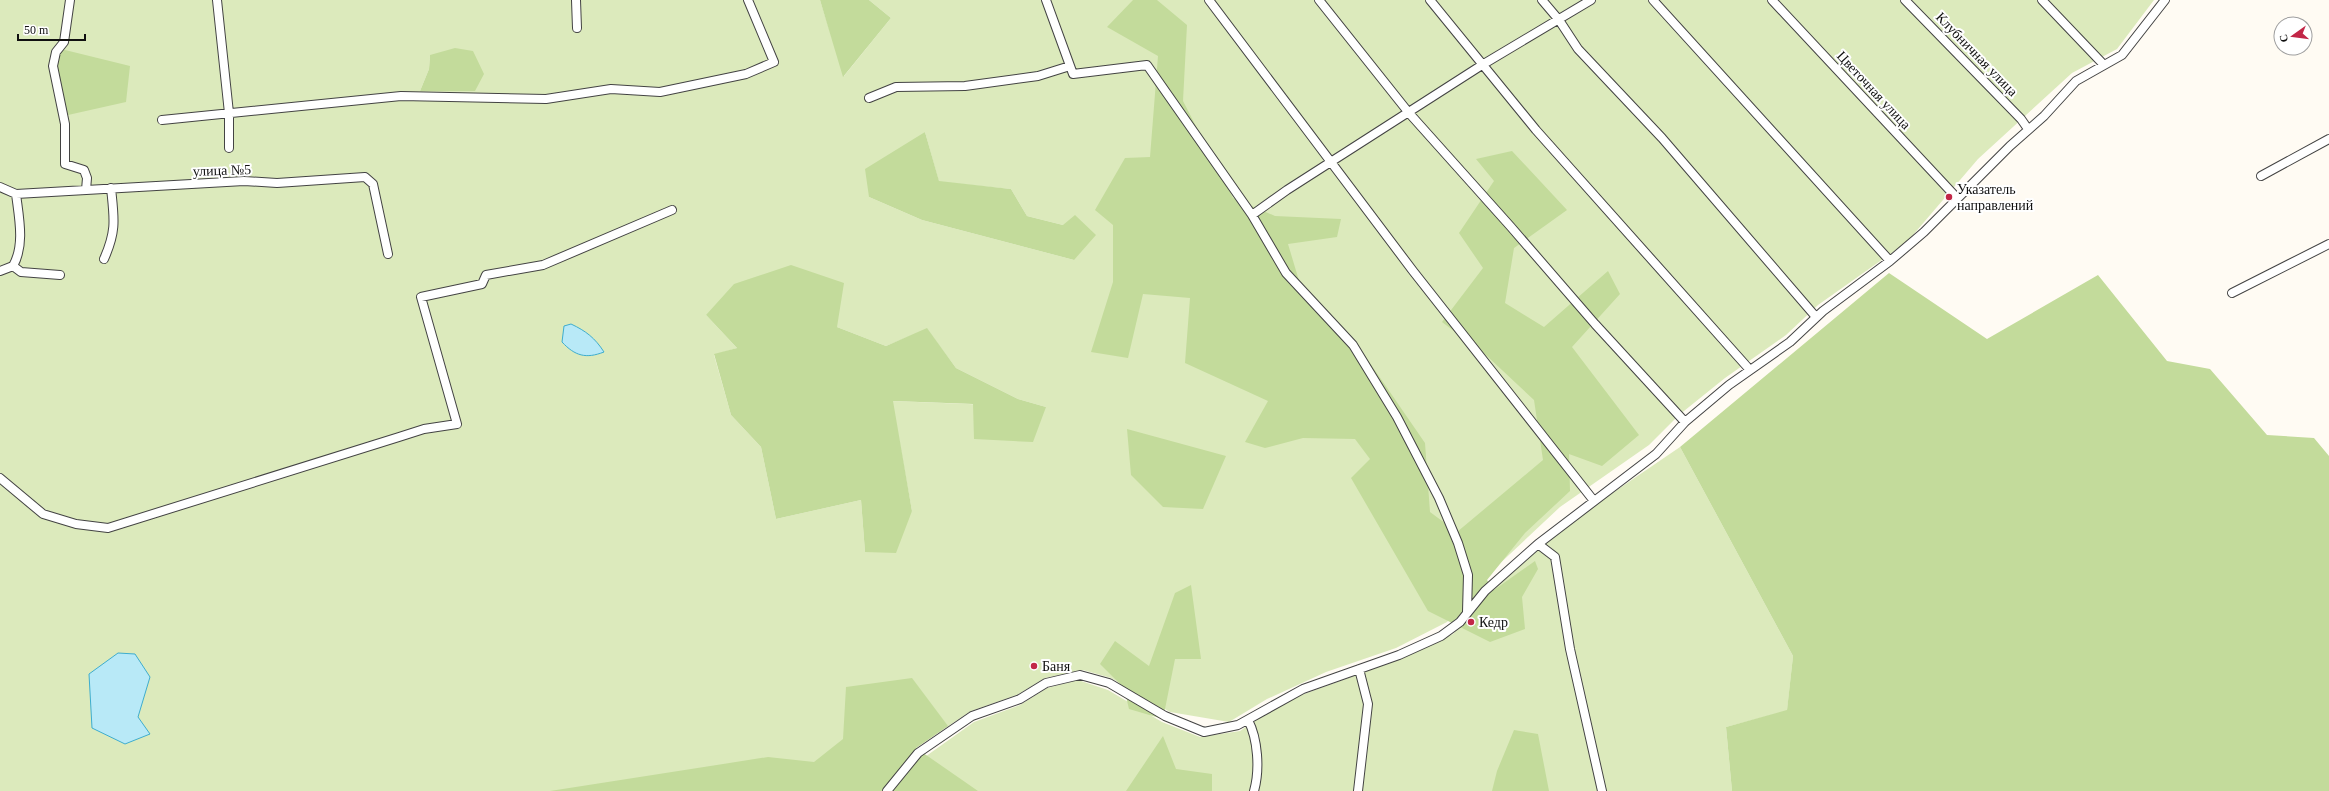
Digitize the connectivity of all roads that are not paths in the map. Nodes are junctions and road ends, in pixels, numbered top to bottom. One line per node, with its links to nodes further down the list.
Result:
1 (70, 0): 32 (street)
2 (217, 0): 22 (street)
3 (576, 0): 17 (street)
4 (748, 0): 22 (street)
5 (1046, 0): 20 (street)
6 (1209, 0): 28 (street)
7 (1319, 0): 23 (street)
8 (1430, 0): 18 (street)
9 (1542, 0): 16 (street)
10 (1591, 0): 16 (street)
11 (1653, 0): 40 (street)
12 (1772, 0): 34 (street, Цветочная улица)
13 (1905, 0): 25 (street, Клубничная улица)
14 (2042, 0): 19 (street)
15 (2165, 0): 19 (street)
16 (1559, 20): 18 (street); 45 (street)
17 (577, 28)
18 (1482, 65): 23 (street); 46 (street)
19 (2104, 65): 25 (street)
20 (1070, 66): 21 (street); 36 (street)
21 (869, 98)
22 (229, 113): 24 (street); 27 (street)
23 (1409, 113): 28 (street); 47 (street)
24 (162, 120)
25 (2028, 129): 34 (street)
26 (2329, 139): 29 (street)
27 (230, 148)
28 (1332, 162): 36 (street); 49 (street)
29 (2261, 176)
30 (0, 187): 33 (street, улица №5)
31 (111, 188): 32 (street, улица №5); 38 (street, улица №5); 39 (street)
32 (86, 190): 33 (street, улица №5)
33 (16, 194): 41 (street)
34 (1957, 198): 40 (street)
35 (672, 210): 48 (street)
36 (1252, 215): 51 (street)
37 (2329, 244): 44 (street)
38 (388, 254)
39 (104, 258)
40 (1890, 261): 45 (street)
41 (13, 266): 42 (street); 43 (street)
42 (0, 271)
43 (60, 275)
44 (2232, 293)
45 (1816, 317): 46 (street)
46 (1750, 370): 47 (street)
47 (1685, 422): 49 (street)
48 (0, 478)
49 (1594, 501): 50 (street)
50 (1538, 544): 51 (street); 57 (street)
51 (1467, 613): 52 (street)
52 (1359, 669): 53 (street); 56 (street)
53 (1248, 720): 54 (street); 55 (street)
54 (887, 791)
55 (1254, 791)
56 (1358, 791)
57 (1602, 791)

